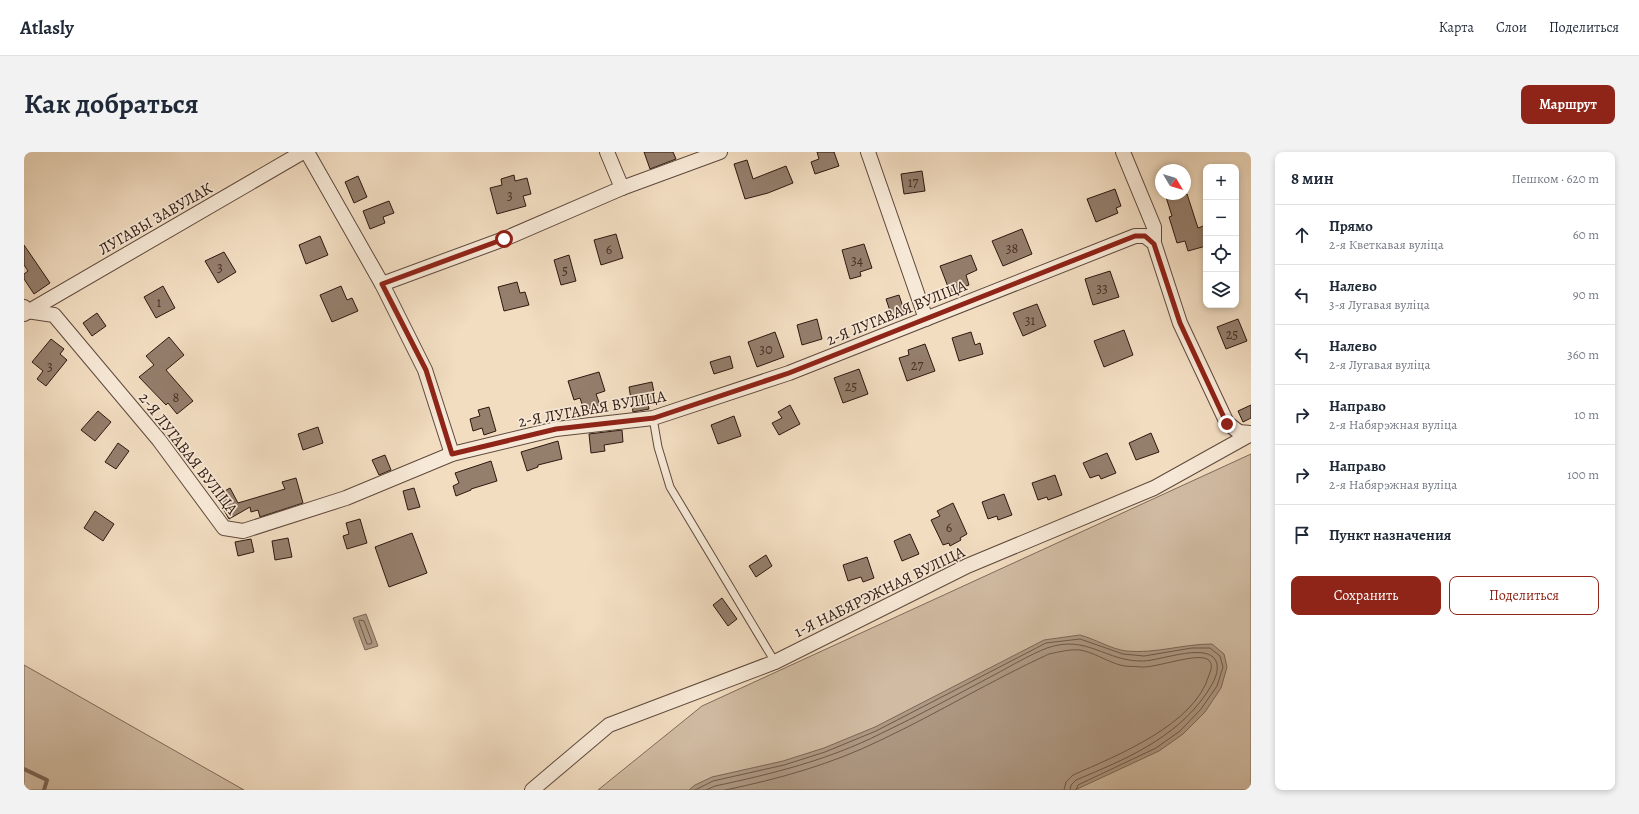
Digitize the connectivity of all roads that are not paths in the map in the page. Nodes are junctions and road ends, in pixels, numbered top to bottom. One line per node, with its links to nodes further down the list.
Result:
1 (303, 152): 10 (street, ЛУГАВЫ ЗАВУЛАК)
2 (308, 152): 9 (street)
3 (607, 152): 7 (street)
4 (720, 152): 7 (street)
5 (868, 152): 11 (street)
6 (1123, 152): 8 (street)
7 (622, 188): 9 (street)
8 (1154, 244): 11 (street, 2-Я ЛУГАВАЯ ВУЛІЦА); 13 (street)
9 (382, 284): 14 (street)
10 (25, 310): 14 (street, 2-Я ЛУГАВАЯ ВУЛІЦА)
11 (926, 319): 12 (street, 2-Я ЛУГАВАЯ ВУЛІЦА)
12 (654, 418): 14 (street, 2-Я ЛУГАВАЯ ВУЛІЦА); 15 (lane)
13 (1251, 434): 15 (street, 1-Я НАБЯРЭЖНАЯ ВУЛІЦА)
14 (452, 454)
15 (775, 662): 16 (street, 1-Я НАБЯРЭЖНАЯ ВУЛІЦА)
16 (532, 790)

